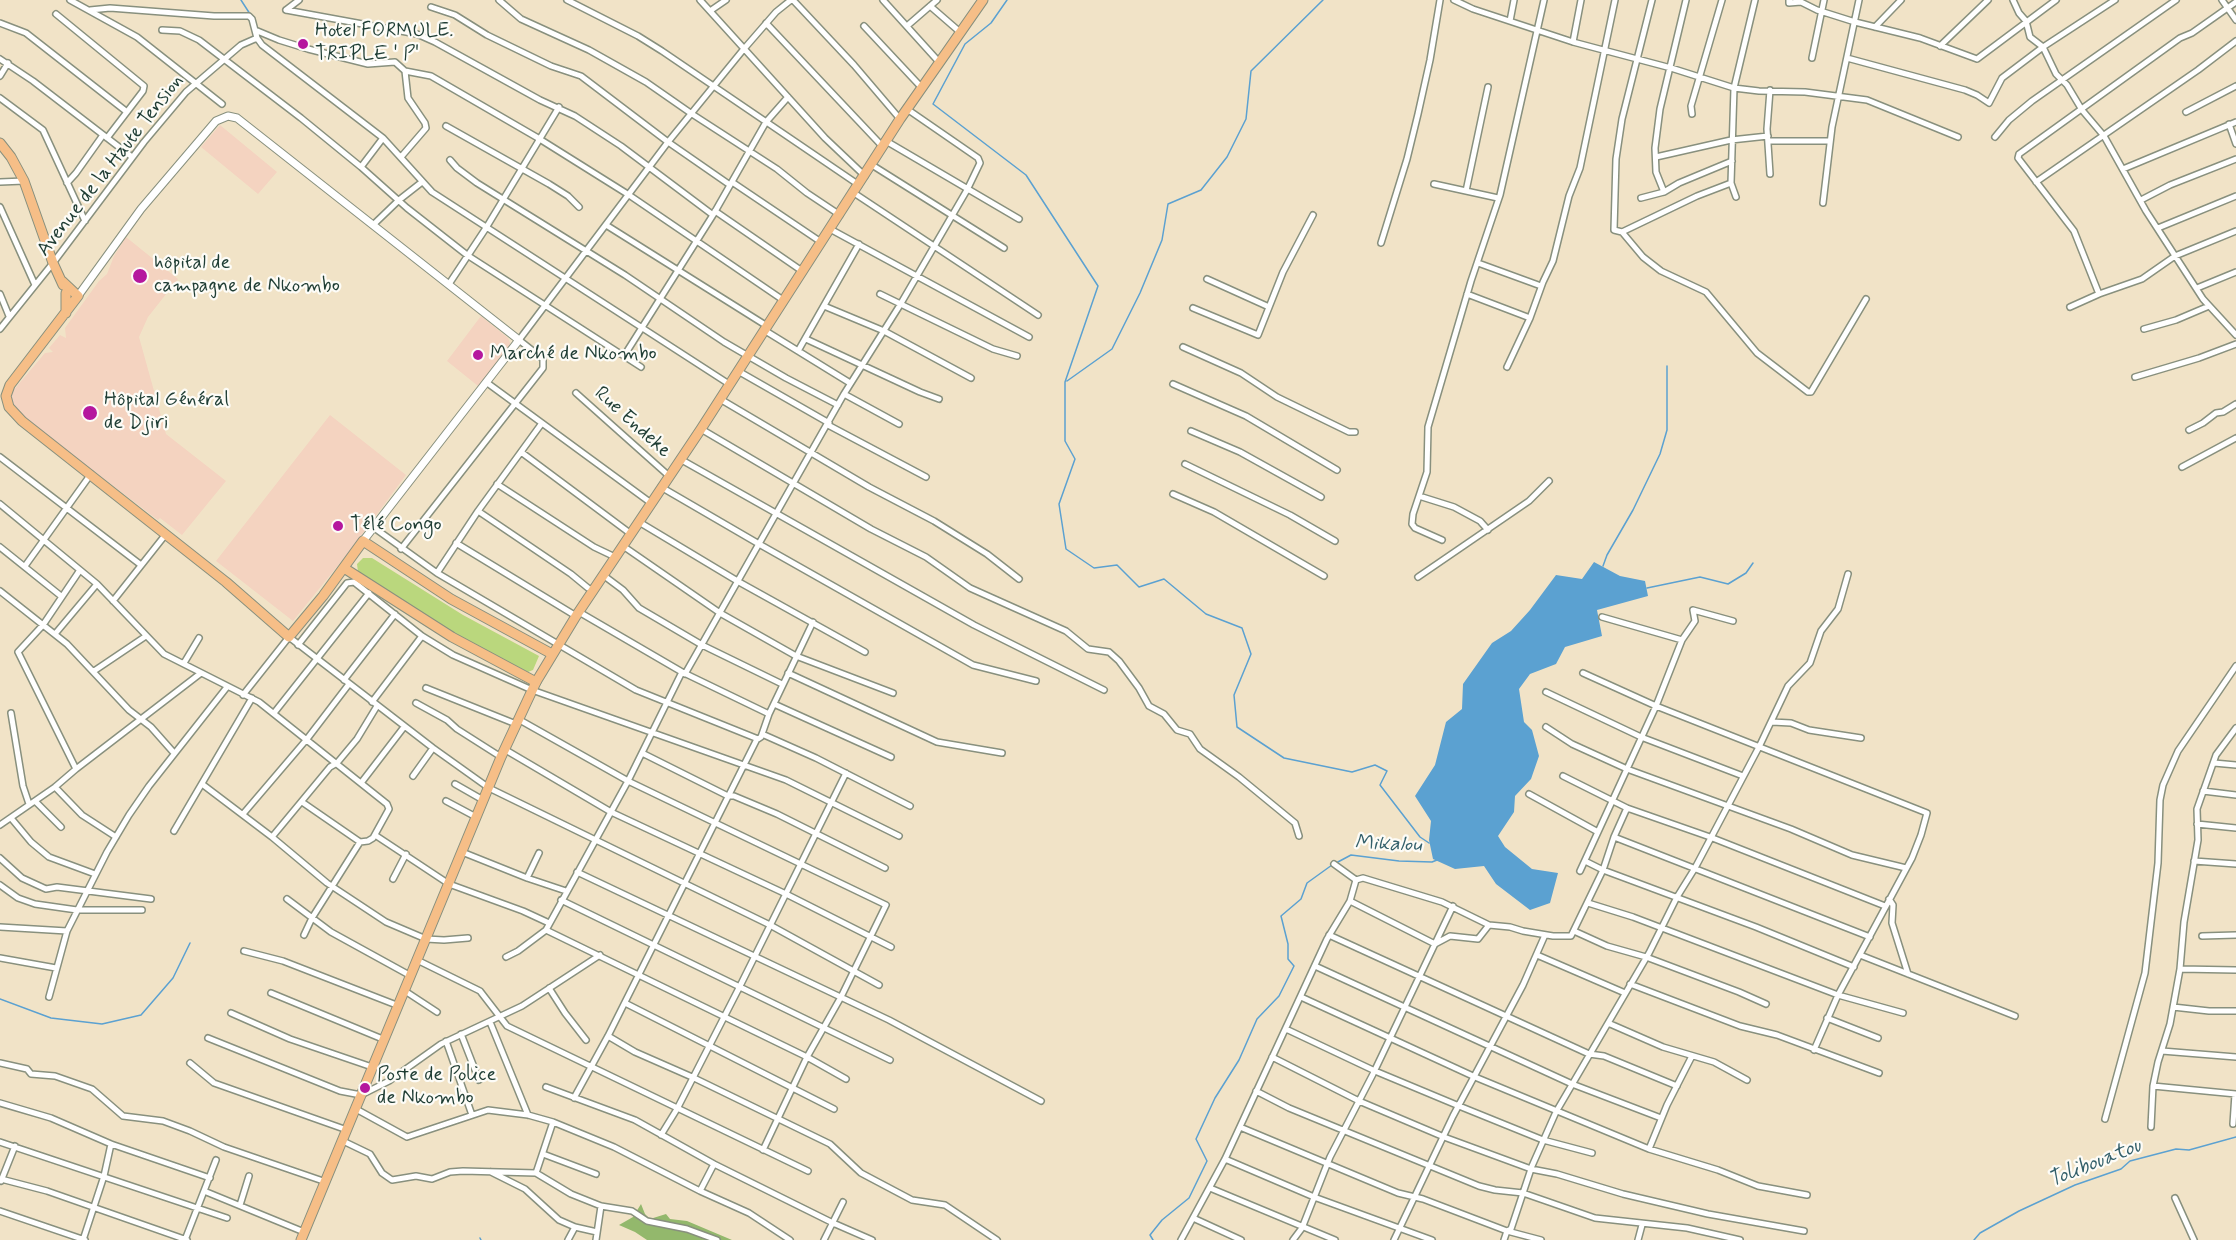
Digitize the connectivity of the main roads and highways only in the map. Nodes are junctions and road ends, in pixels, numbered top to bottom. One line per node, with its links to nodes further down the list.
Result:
1 (983, 0): 5 (main road)
2 (0, 143): 3 (main road)
3 (3, 402): 4 (main road)
4 (344, 568): 5 (main road); 6 (main road)
5 (552, 654): 6 (main road)
6 (534, 686): 7 (main road)
7 (302, 1236)

